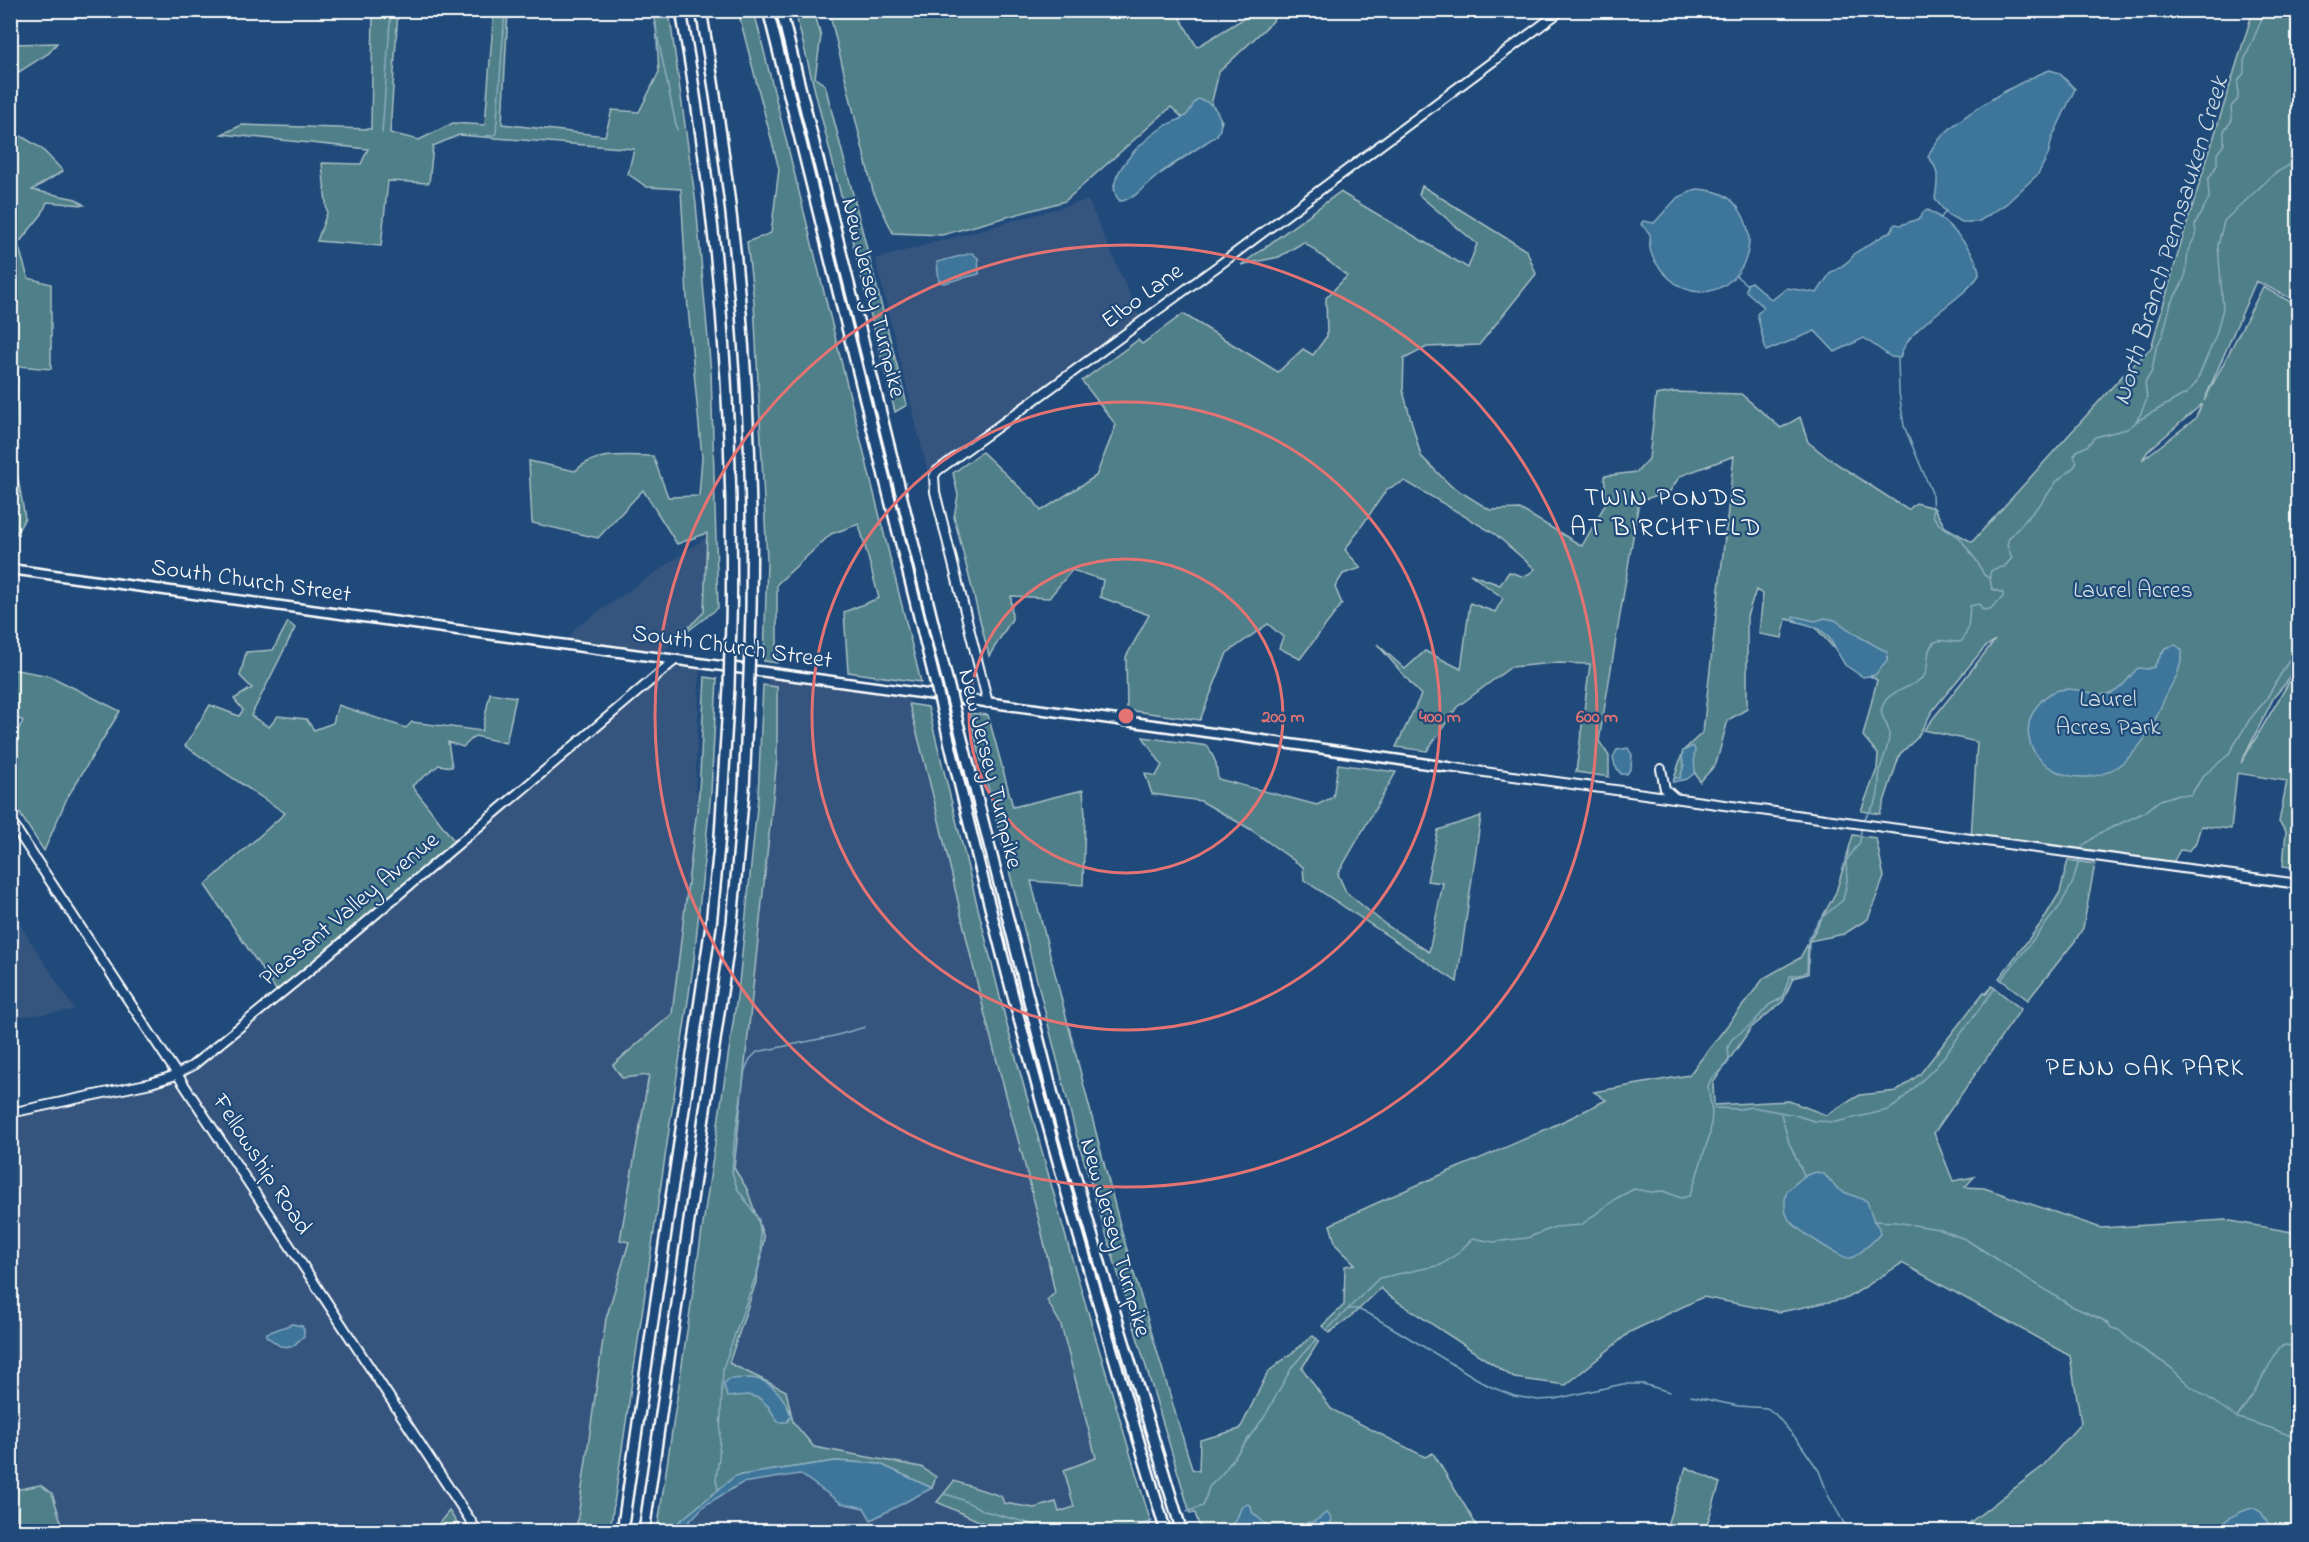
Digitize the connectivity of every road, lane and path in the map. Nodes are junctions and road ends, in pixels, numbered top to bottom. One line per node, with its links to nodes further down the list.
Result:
1 (681, 10): 17 (highway, bridge)
2 (701, 10): 18 (highway, bridge)
3 (768, 10): 19 (highway, New Jersey Turnpike, bridge)
4 (781, 10): 20 (highway, New Jersey Turnpike, bridge)
5 (1562, 10): 8 (street, Elbo Lane)
6 (10, 569): 7 (main road, South Church Street)
7 (675, 660): 8 (main road, South Church Street); 14 (street, Pleasant Valley Avenue)
8 (988, 703): 9 (main road, South Church Street)
9 (1448, 767): 11 (street)
10 (1661, 770): 11 (street)
11 (1675, 798): 13 (street)
12 (10, 820): 14 (street, Fellowship Road)
13 (2298, 884)
14 (178, 1074): 15 (street, Pleasant Valley Avenue); 16 (street, Fellowship Road)
15 (10, 1113)
16 (478, 1532)
17 (622, 1532)
18 (644, 1532)
19 (1166, 1532)
20 (1182, 1532)

